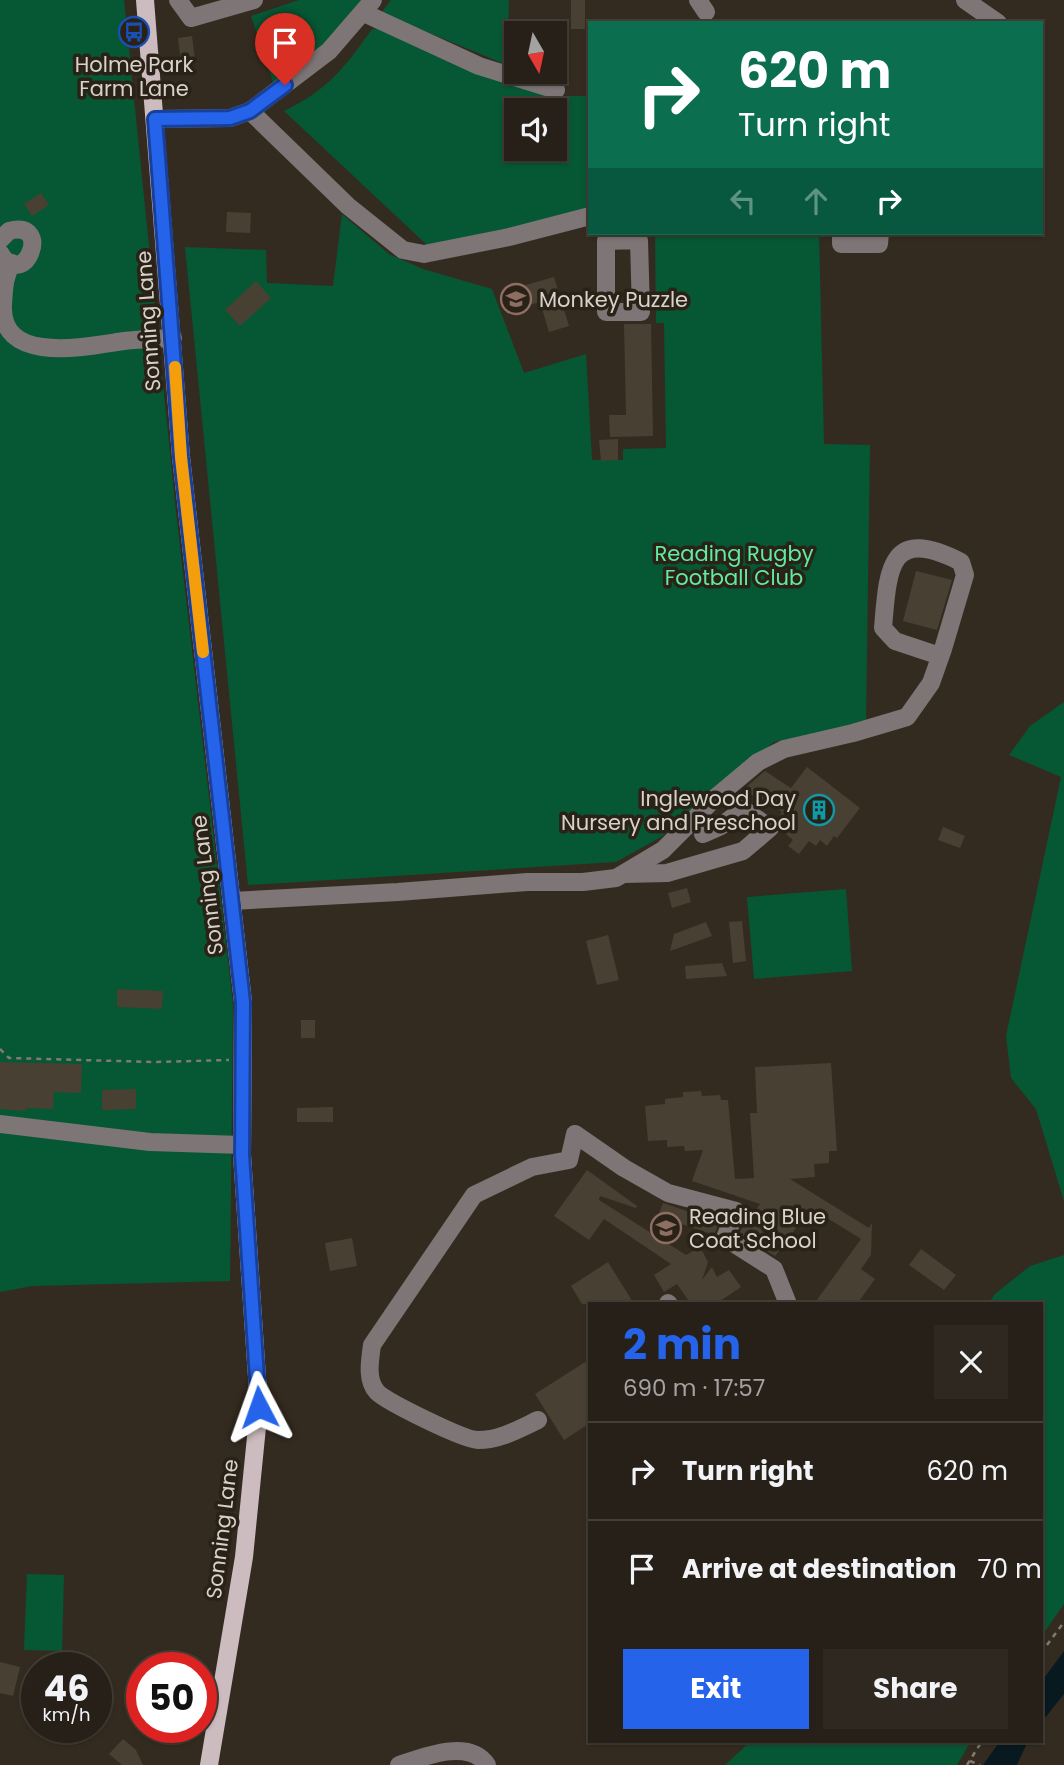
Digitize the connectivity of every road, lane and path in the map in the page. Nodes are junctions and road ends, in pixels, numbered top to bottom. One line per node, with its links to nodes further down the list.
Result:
1 (145, 0): 9 (main road, Sonning Lane)
2 (178, 0): 3 (street)
3 (254, 0)
4 (965, 0): 6 (street)
5 (368, 6): 7 (street); 8 (street)
6 (995, 21)
7 (556, 90)
8 (250, 111): 9 (street); 10 (street)
9 (155, 119): 15 (main road, Sonning Lane)
10 (588, 217)
11 (841, 235): 12 (street)
12 (880, 235)
13 (0, 240): 14 (street)
14 (6, 258): 15 (street)
15 (173, 338): 19 (main road, Sonning Lane)
16 (940, 656): 16 (street); 18 (street)
17 (703, 834): 18 (street)
18 (623, 874): 19 (street)
19 (231, 901): 21 (main road, Sonning Lane)
20 (0, 1049): 21 (path)
21 (242, 1059): 23 (main road, Sonning Lane)
22 (0, 1124): 23 (street)
23 (242, 1145): 30 (main road, Sonning Lane)
24 (787, 1302): 25 (street)
25 (538, 1420)
26 (1064, 1622): 27 (path)
27 (1043, 1650)
28 (981, 1743): 29 (path)
29 (970, 1760): 33 (path); 34 (path)
30 (209, 1765)
31 (399, 1765): 32 (street)
32 (487, 1765)
33 (967, 1765)
34 (980, 1765)

